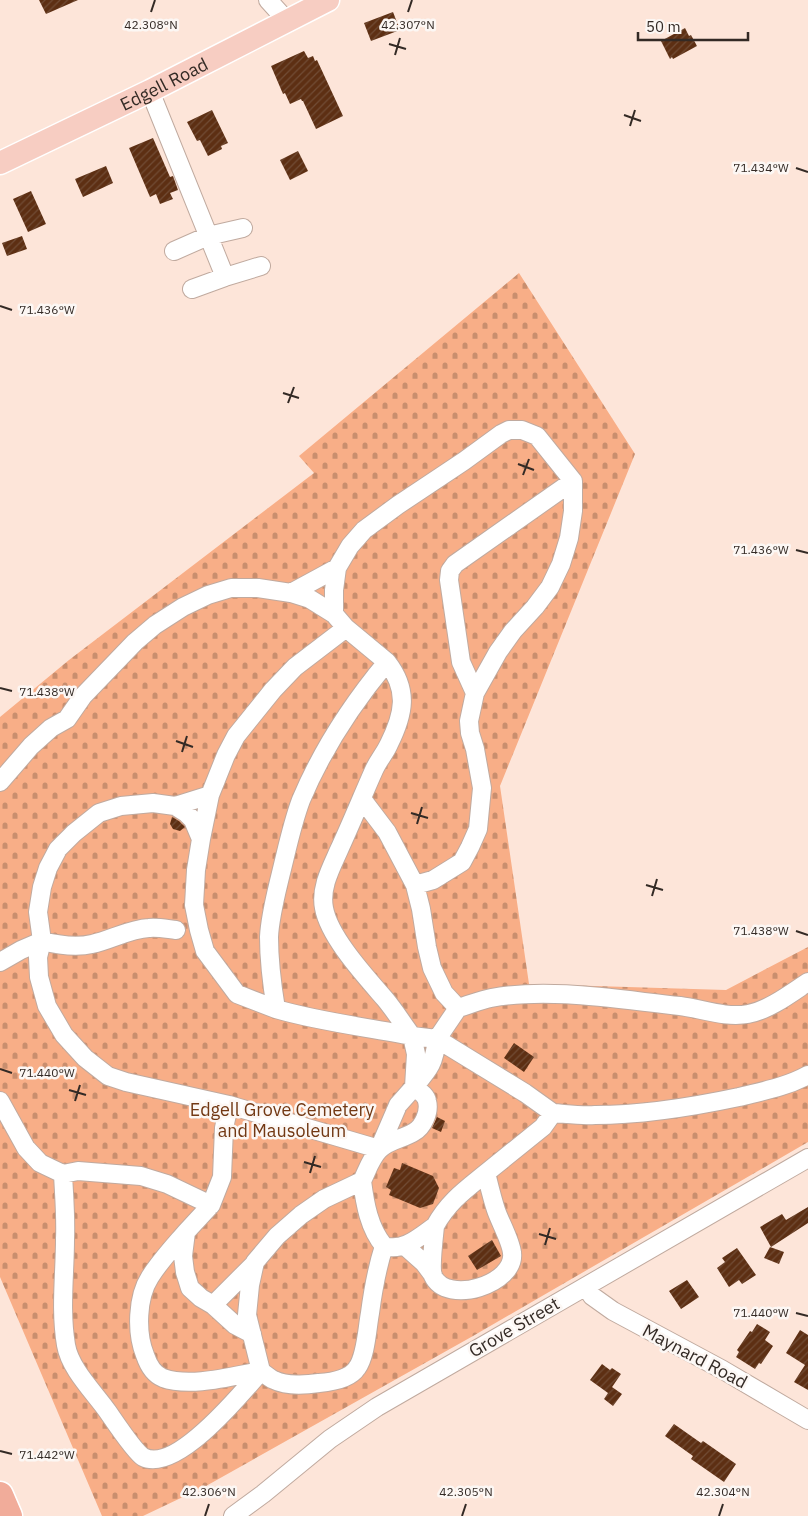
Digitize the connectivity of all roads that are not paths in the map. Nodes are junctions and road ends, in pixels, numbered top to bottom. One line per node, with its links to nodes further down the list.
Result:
1 (268, 0): 3 (street)
2 (328, 0): 3 (main road, Edgell Road)
3 (287, 21): 4 (main road, Edgell Road)
4 (150, 92): 5 (main road, Edgell Road); 7 (street)
5 (0, 163)
6 (243, 228): 7 (street)
7 (208, 236): 8 (street); 10 (street)
8 (174, 251)
9 (262, 266): 10 (street)
10 (225, 277): 11 (street)
11 (192, 289)
12 (573, 481): 13 (street); 18 (street); 18 (street)
13 (337, 568): 14 (street); 15 (street)
14 (291, 593): 15 (street); 19 (street)
15 (334, 614): 16 (street)
16 (346, 628): 17 (street); 20 (street)
17 (387, 662): 21 (street); 32 (street)
18 (475, 693): 24 (street)
19 (0, 782)
20 (210, 795): 22 (street); 23 (street)
21 (362, 799): 24 (street); 33 (street)
22 (175, 806): 23 (street); 27 (street)
23 (201, 839): 25 (street)
24 (415, 885): 31 (street)
25 (194, 905): 26 (street); 28 (street)
26 (176, 930): 27 (street); 28 (street)
27 (42, 941): 29 (street); 38 (street)
28 (205, 951): 32 (street)
29 (0, 962)
30 (808, 982): 31 (street)
31 (458, 1008): 34 (street)
32 (276, 1009): 33 (street)
33 (412, 1036): 34 (street); 36 (street)
34 (438, 1039): 36 (street); 39 (street)
35 (808, 1075): 39 (street)
36 (414, 1087): 40 (street); 40 (street)
37 (0, 1101): 43 (street)
38 (229, 1105): 40 (street); 45 (street)
39 (553, 1113): 42 (street)
40 (379, 1149): 44 (street)
41 (808, 1158): 52 (street, Grove Street)
42 (486, 1173): 46 (street); 51 (street)
43 (63, 1174): 45 (street); 55 (street)
44 (362, 1181): 48 (street); 50 (street)
45 (211, 1205): 47 (street)
46 (435, 1226): 49 (street); 51 (street)
47 (186, 1232): 53 (street); 55 (street)
48 (384, 1246): 49 (street); 55 (street)
49 (406, 1247): 51 (street)
50 (255, 1262): 53 (street); 54 (street)
51 (433, 1275)
52 (586, 1287): 56 (street, Maynard Road); 59 (street, Grove Street)
53 (213, 1305): 54 (street)
54 (252, 1334): 55 (street)
55 (261, 1371)
56 (808, 1420)
57 (0, 1495): 58 (highway)
58 (8, 1516)
59 (233, 1516)

